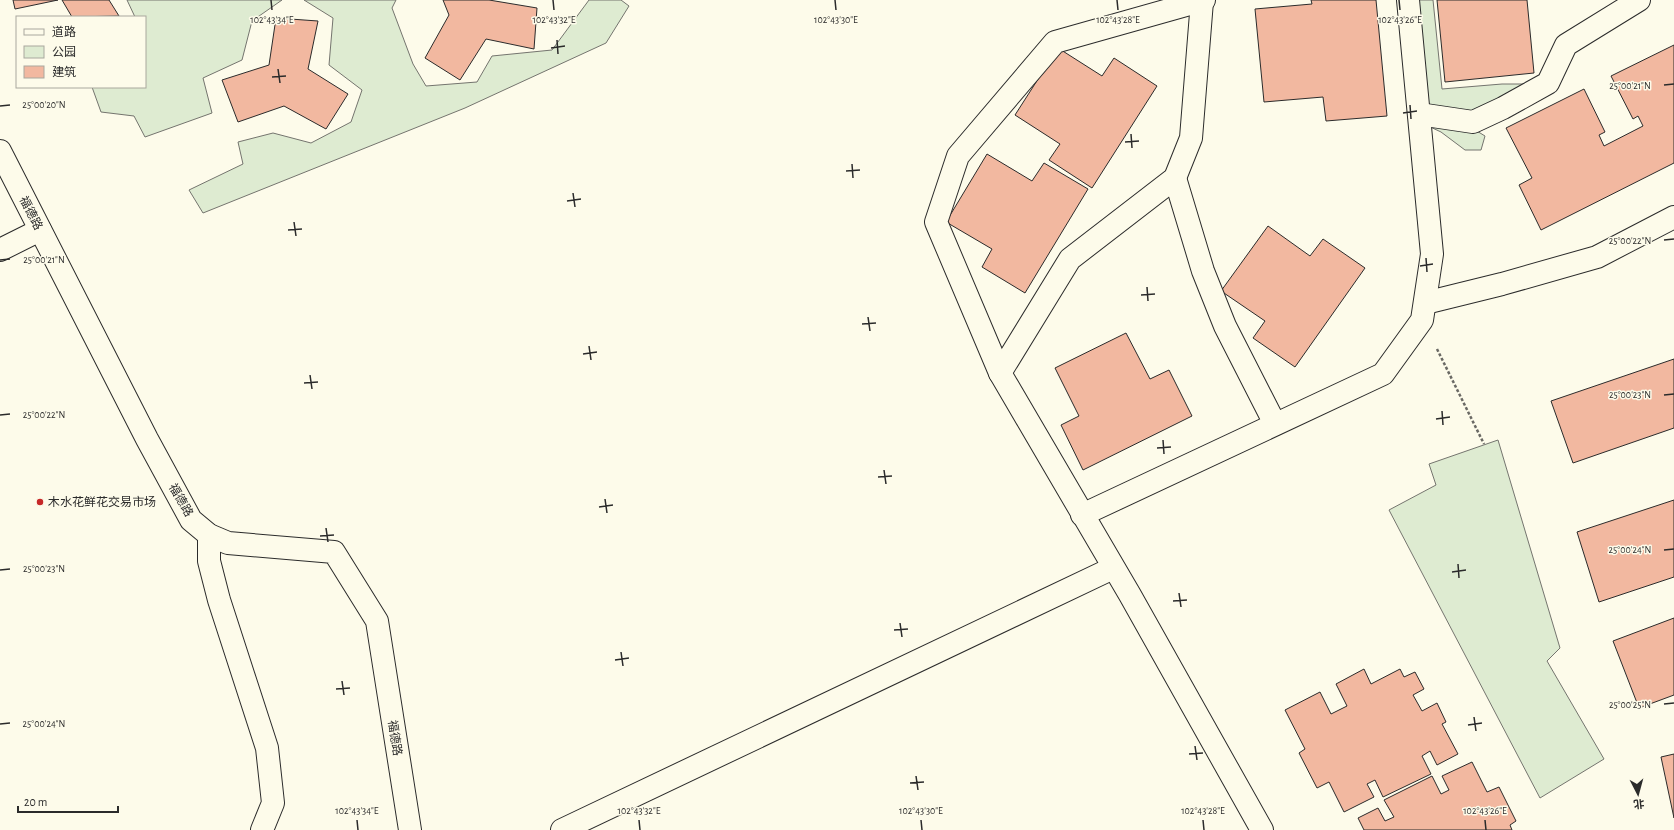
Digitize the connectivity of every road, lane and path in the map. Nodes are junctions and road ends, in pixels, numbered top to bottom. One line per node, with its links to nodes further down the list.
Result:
1 (1203, 0): 6 (street); 11 (street)
2 (1408, 0): 4 (street)
3 (1639, 0): 4 (street)
4 (1419, 114): 10 (street)
5 (0, 151): 8 (street, 福德路)
6 (1175, 178): 11 (street); 12 (street)
7 (1674, 217): 10 (street)
8 (40, 230): 9 (street); 15 (street, 福德路)
9 (0, 250)
10 (1423, 311): 12 (street); 13 (path)
11 (1000, 373): 14 (street)
12 (1275, 424): 14 (street)
13 (1484, 444)
14 (1082, 515): 16 (street)
15 (209, 535): 17 (street); 18 (street, 福德路)
16 (1113, 568): 19 (street); 20 (street)
17 (262, 830)
18 (410, 830)
19 (562, 830)
20 (1262, 830)

